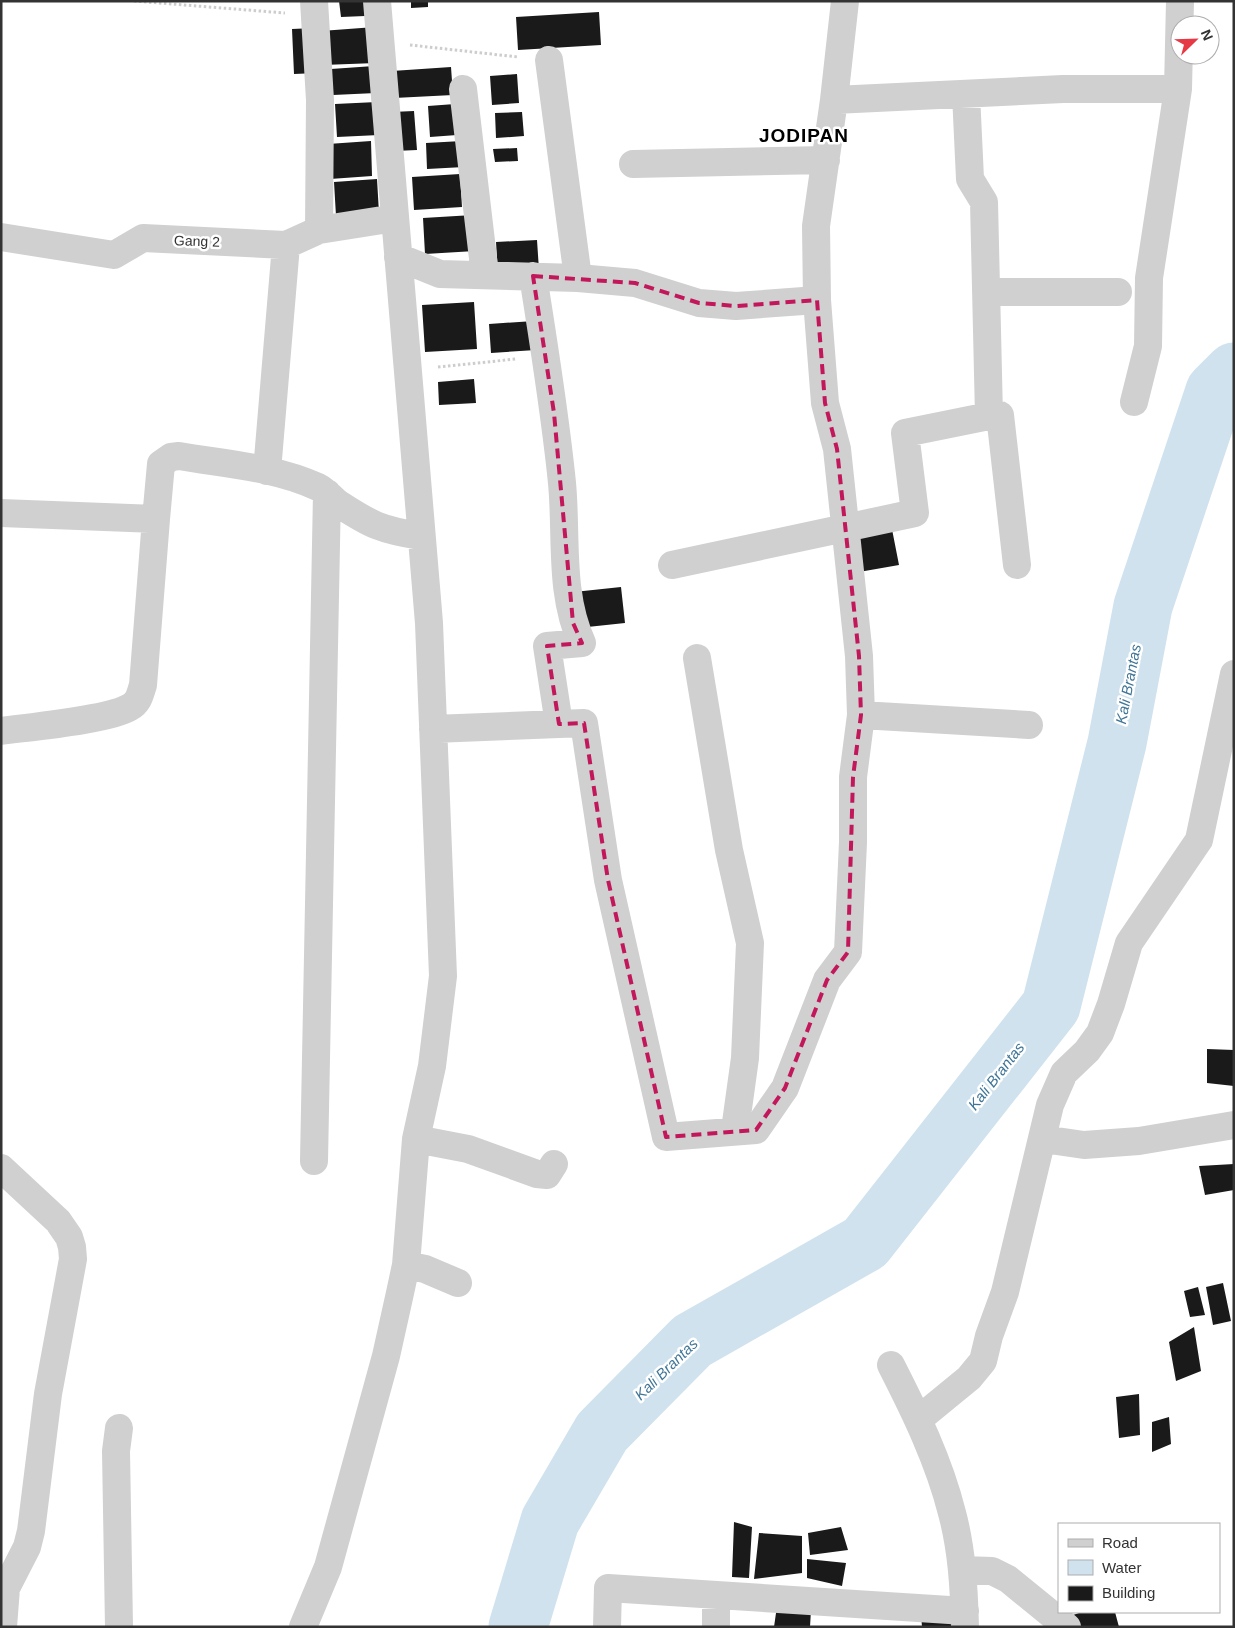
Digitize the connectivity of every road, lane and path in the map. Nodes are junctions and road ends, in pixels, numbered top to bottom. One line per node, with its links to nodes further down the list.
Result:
1 (134, 1): 5 (path)
2 (376, 1): 6 (street)
3 (845, 1): 11 (street)
4 (1180, 1): 9 (street)
5 (315, 8): 15 (street)
6 (380, 41): 7 (path); 14 (street)
7 (549, 60): 21 (street)
8 (463, 89): 19 (street)
9 (1178, 89): 10 (street); 27 (street)
10 (966, 94): 11 (street); 22 (street)
11 (834, 100): 12 (street)
12 (826, 160): 13 (street); 24 (street)
13 (634, 164)
14 (395, 218): 15 (street, Gang 2); 18 (street)
15 (319, 230): 17 (street, Gang 2)
16 (1, 237): 17 (street, Gang 2)
17 (286, 244): 29 (street)
18 (398, 257): 19 (street); 26 (street)
19 (485, 275): 20 (street)
20 (533, 276): 21 (street); 25 (street)
21 (578, 278): 24 (street)
22 (986, 292): 23 (street); 28 (street)
23 (1118, 292)
24 (817, 300): 33 (street)
25 (546, 356): 26 (path); 40 (street)
26 (407, 370): 34 (street)
27 (1134, 402)
28 (989, 416): 33 (street); 36 (street)
29 (267, 471): 30 (street); 32 (street)
30 (327, 493): 34 (street); 48 (street)
31 (1, 513): 32 (street)
32 (156, 519): 43 (street)
33 (846, 526): 35 (street); 39 (street)
34 (420, 536): 42 (street)
35 (672, 565)
36 (1017, 565)
37 (697, 658): 45 (street)
38 (1234, 674): 47 (street)
39 (861, 715): 41 (street); 45 (street)
40 (559, 724): 42 (street); 45 (street)
41 (1029, 725)
42 (433, 729): 46 (street)
43 (1, 731)
44 (1234, 1125): 47 (street)
45 (735, 1130)
46 (416, 1139): 49 (street); 51 (street)
47 (1042, 1139): 54 (street)
48 (314, 1161)
49 (554, 1164)
50 (1, 1168): 59 (street)
51 (406, 1264): 52 (street); 61 (street)
52 (458, 1283)
53 (891, 1365): 54 (street)
54 (919, 1419): 56 (street)
55 (119, 1428): 60 (street)
56 (962, 1570): 58 (street); 64 (street)
57 (716, 1595): 58 (street); 62 (street); 63 (street)
58 (965, 1619)
59 (3, 1627)
60 (119, 1627)
61 (303, 1627)
62 (607, 1627)
63 (716, 1627)
64 (1067, 1627)

